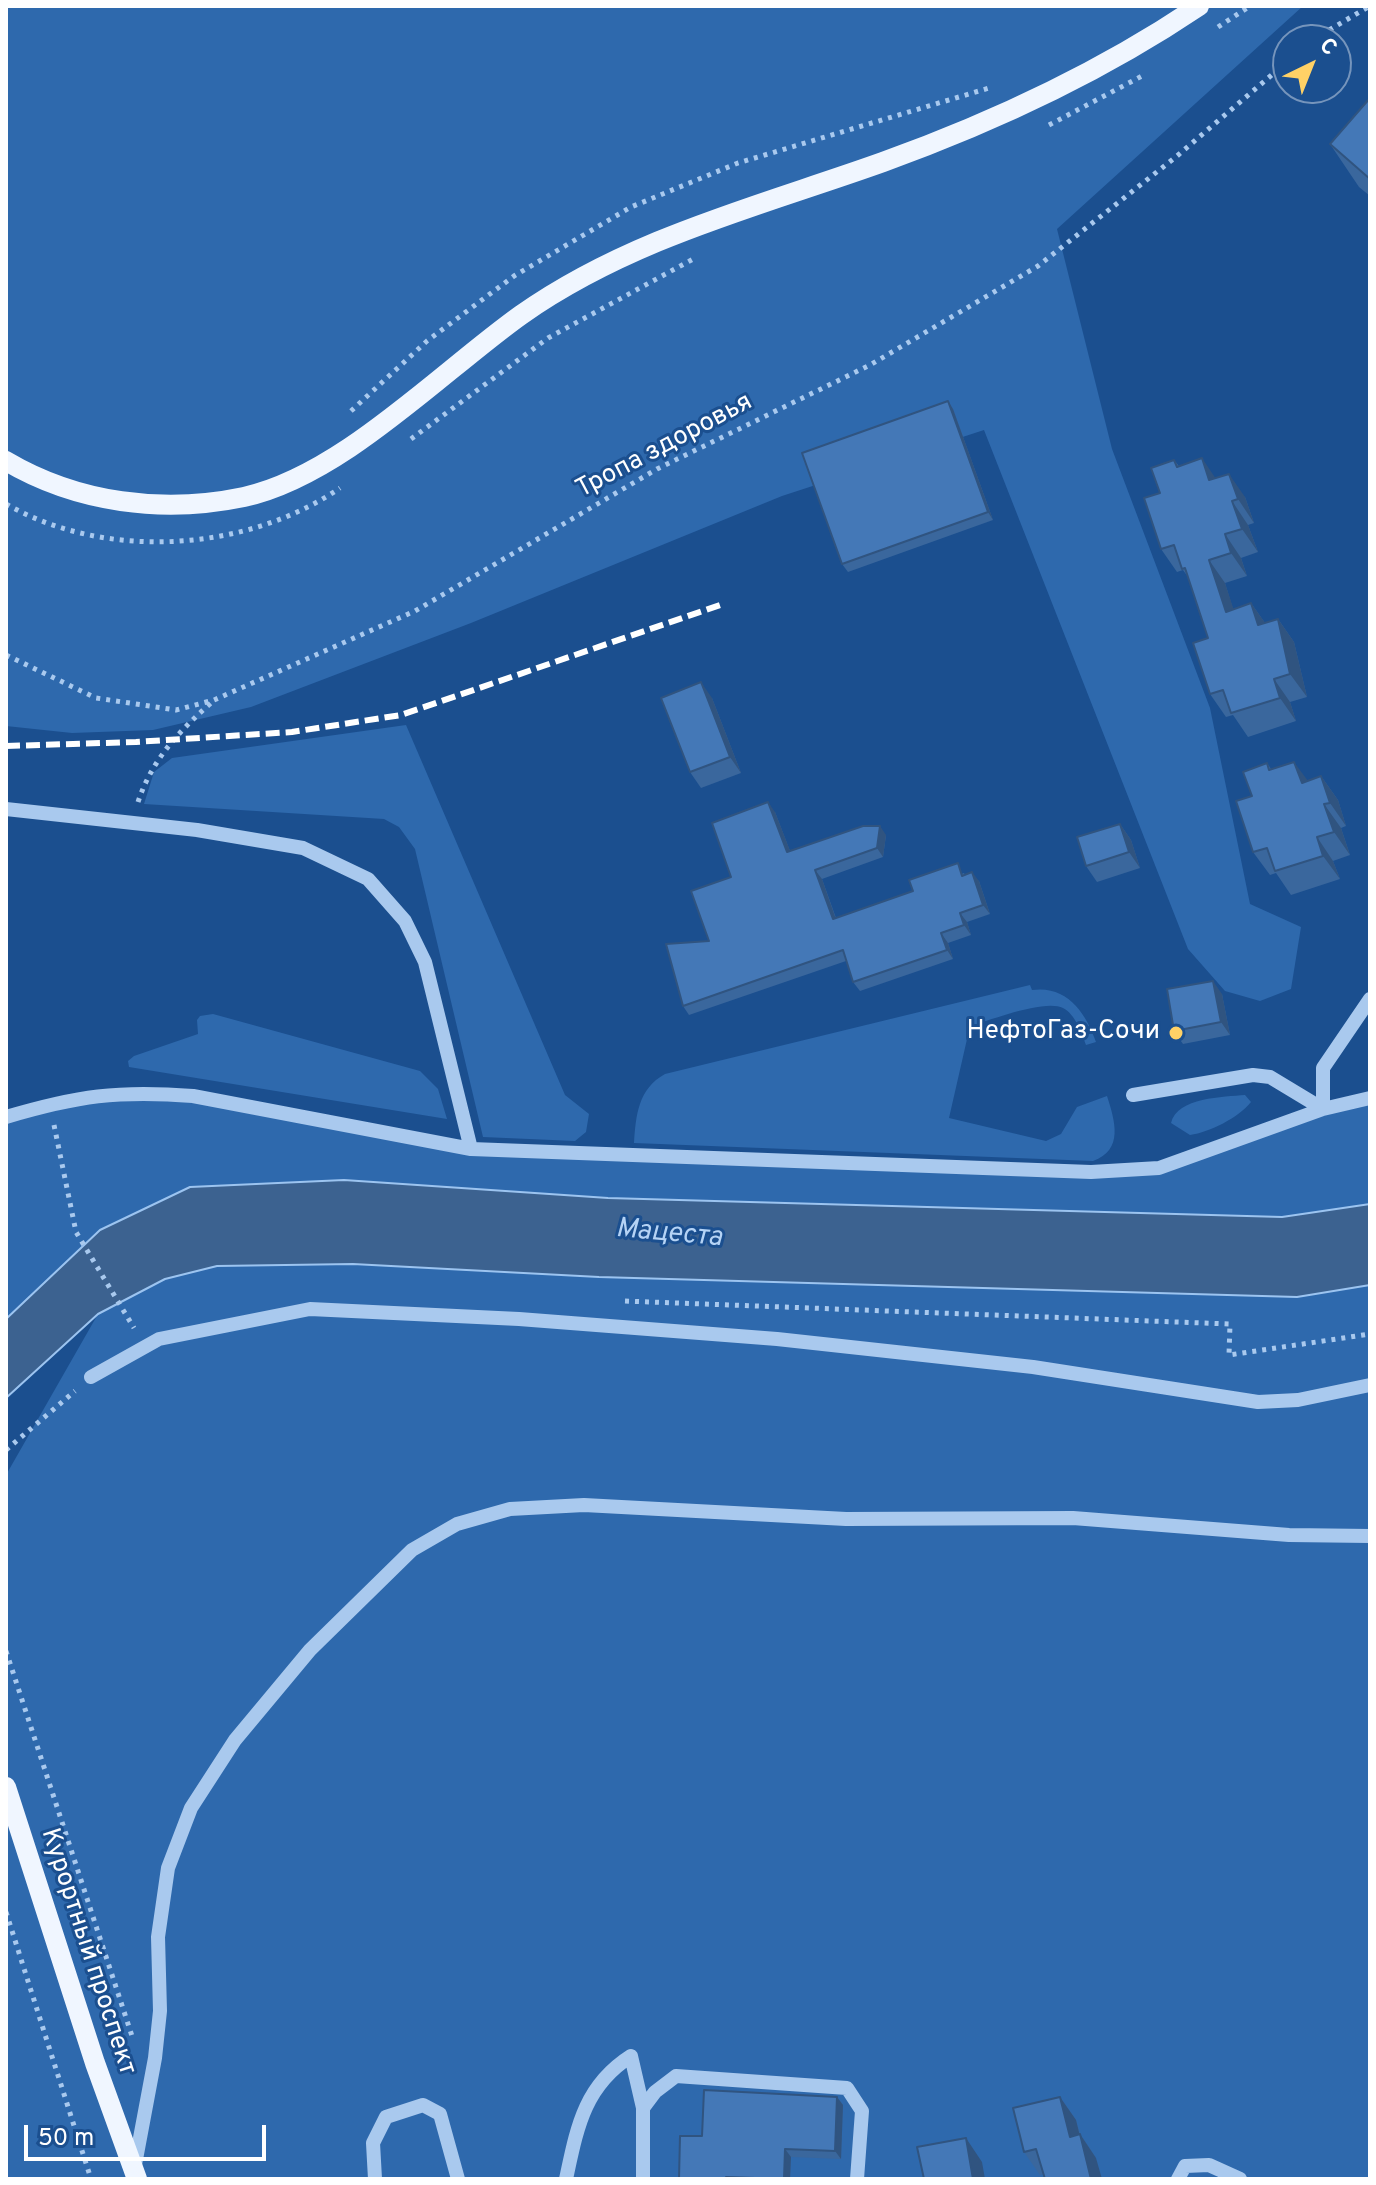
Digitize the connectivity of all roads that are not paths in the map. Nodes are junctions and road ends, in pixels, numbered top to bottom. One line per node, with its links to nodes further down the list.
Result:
1 (1199, 6): 2 (main road)
2 (6, 461)
3 (6, 809): 9 (street)
4 (1370, 999): 7 (street)
5 (1133, 1095): 7 (street)
6 (1370, 1098): 7 (street)
7 (1323, 1109): 9 (street)
8 (6, 1117): 9 (street)
9 (471, 1149)
10 (91, 1377): 11 (street)
11 (1370, 1385)
12 (1370, 1536): 15 (street)
13 (6, 1787): 15 (main road, Курортный проспект)
14 (643, 2108): 18 (street); 19 (street); 20 (street)
15 (135, 2174)
16 (375, 2179): 17 (street)
17 (458, 2179)
18 (566, 2179)
19 (643, 2179)
20 (857, 2179)
21 (1178, 2179): 22 (street)
22 (1240, 2179)

